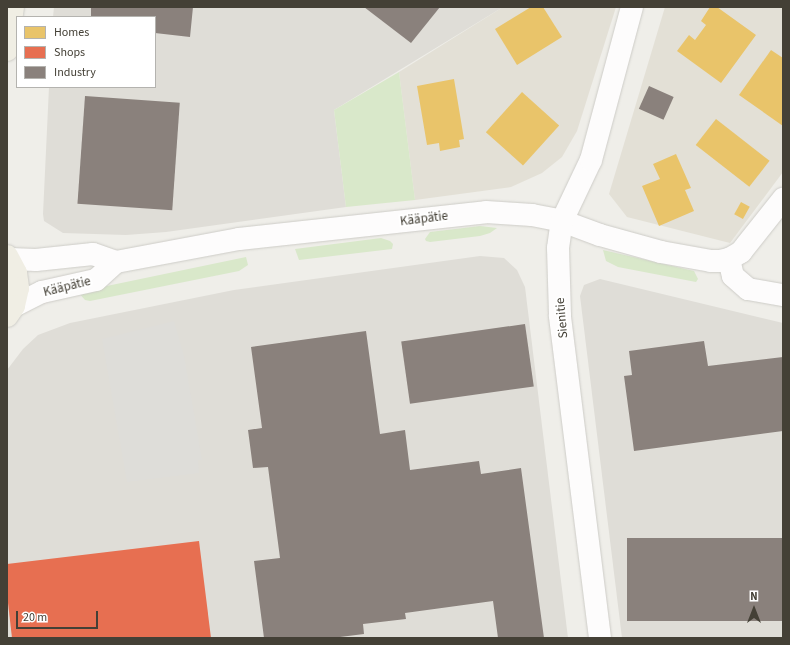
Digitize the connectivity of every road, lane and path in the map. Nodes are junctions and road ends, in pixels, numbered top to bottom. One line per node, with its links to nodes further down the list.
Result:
1 (13, 7): 3 (main road)
2 (632, 7): 5 (street, Sienitie)
3 (7, 50)
4 (783, 198): 7 (street)
5 (562, 221): 7 (street, Kääpätie); 8 (street, Kääpätie); 11 (street, Sienitie)
6 (8, 257): 8 (street, Kääpätie); 10 (main road)
7 (729, 259): 9 (street)
8 (116, 262): 10 (street, Kääpätie)
9 (783, 295)
10 (11, 311)
11 (600, 638)

